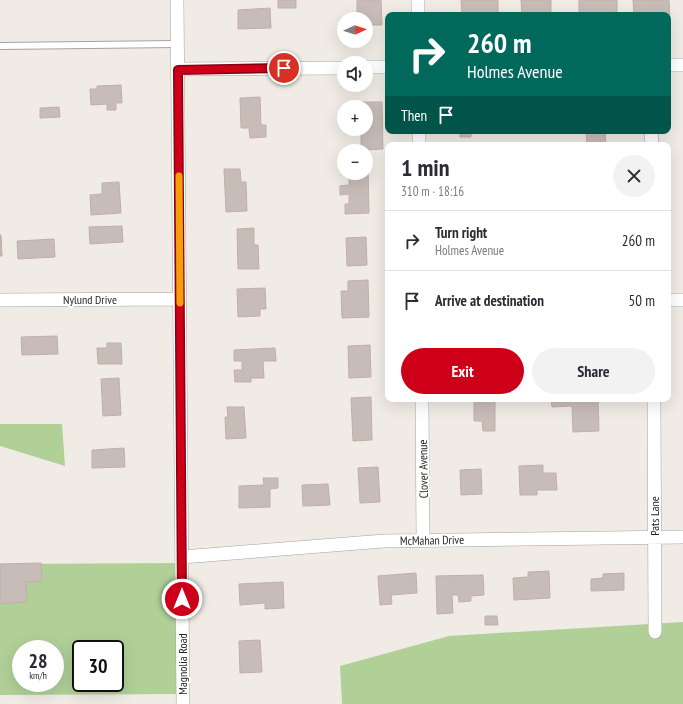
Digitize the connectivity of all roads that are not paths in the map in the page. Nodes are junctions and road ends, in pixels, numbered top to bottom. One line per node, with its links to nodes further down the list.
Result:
1 (177, 0): 4 (street, Magnolia Road)
2 (418, 0): 3 (street)
3 (418, 12)
4 (178, 44): 5 (lane); 11 (street, Magnolia Road)
5 (0, 46)
6 (671, 65): 7 (street)
7 (683, 65)
8 (373, 67): 9 (street)
9 (385, 67)
10 (337, 68): 11 (street)
11 (178, 70): 12 (street, Magnolia Road)
12 (180, 299): 13 (street, Nylund Drive); 21 (street, Magnolia Road)
13 (0, 300)
14 (671, 300): 15 (street)
15 (683, 300)
16 (422, 402): 20 (street, Clover Avenue)
17 (654, 402): 18 (street, Pats Lane)
18 (655, 537): 19 (street, McMahan Drive); 20 (street, McMahan Drive); 22 (street, Pats Lane)
19 (683, 537)
20 (423, 540): 21 (street, McMahan Drive)
21 (182, 557): 23 (street, Magnolia Road)
22 (655, 632)
23 (183, 704)

